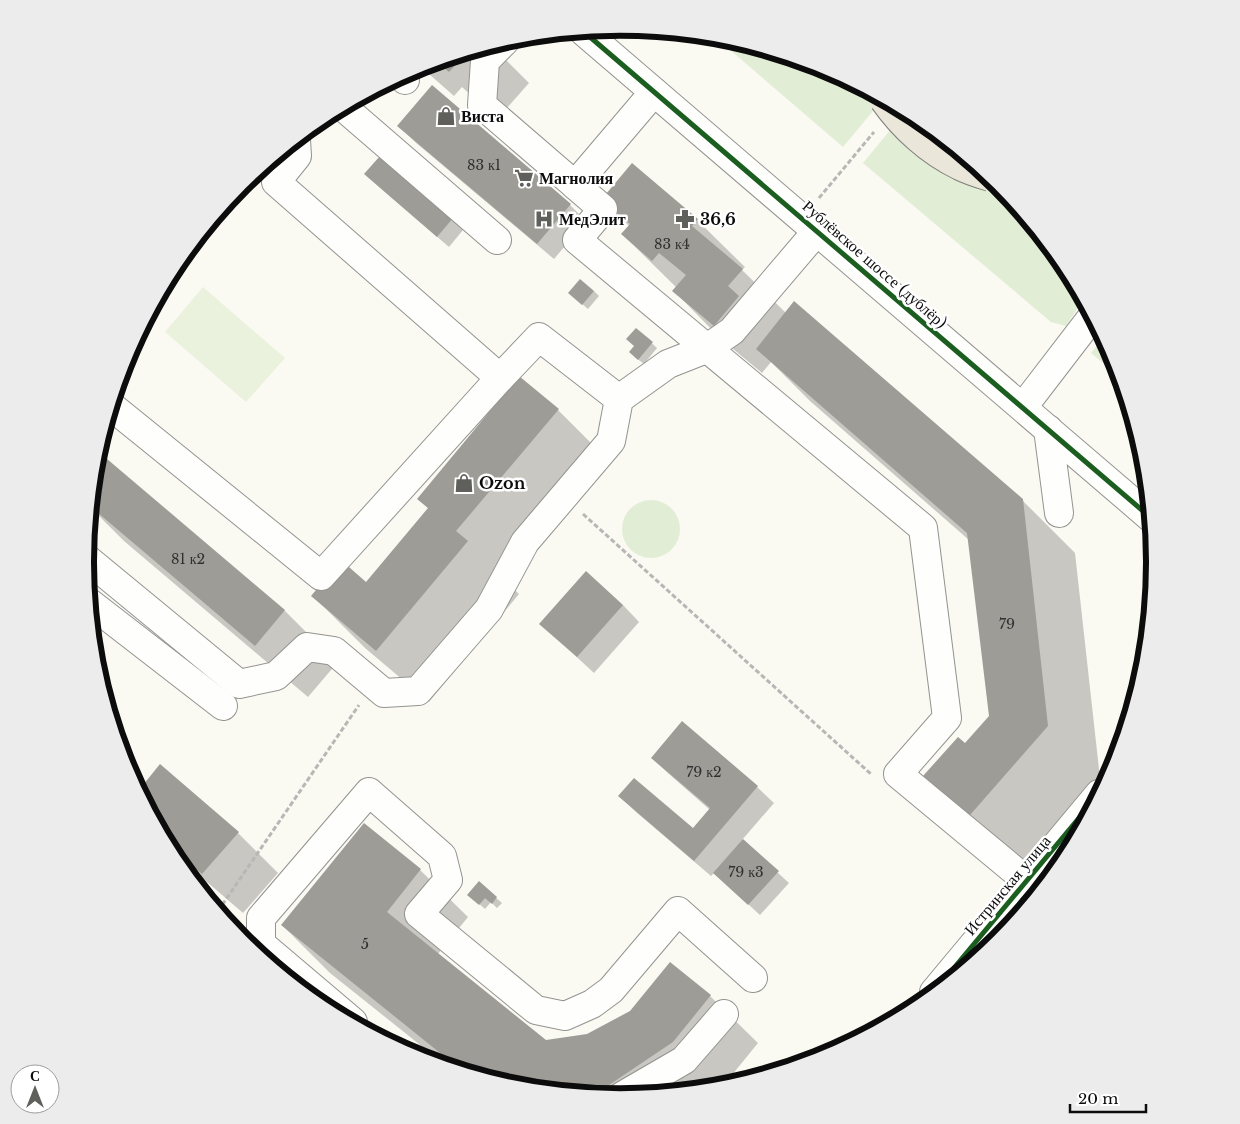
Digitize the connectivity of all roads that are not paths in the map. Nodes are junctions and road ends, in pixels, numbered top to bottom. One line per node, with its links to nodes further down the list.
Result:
1 (590, 37): 3 (street, Рублёвское шоссе (дублёр))
2 (494, 52): 8 (street)
3 (654, 92): 8 (street); 9 (street, Рублёвское шоссе (дублёр))
4 (349, 112): 10 (street)
5 (896, 115): 7 (main road, bridge)
6 (296, 148): 13 (street)
7 (970, 170)
8 (575, 186): 12 (street)
9 (810, 225): 12 (street); 15 (street, Рублёвское шоссе (дублёр))
10 (497, 240)
11 (1088, 322): 15 (street)
12 (706, 349): 14 (street); 24 (street)
13 (500, 378): 14 (street); 16 (street)
14 (619, 399): 20 (street)
15 (1023, 407): 17 (street, Рублёвское шоссе (дублёр))
16 (117, 410)
17 (1048, 429): 18 (street, Рублёвское шоссе (дублёр)); 19 (street)
18 (1143, 511)
19 (1059, 513)
20 (94, 565)
21 (96, 608): 22 (street)
22 (223, 706)
23 (1049, 865): 24 (street, Истринская улица)
24 (1027, 882): 25 (street, Истринская улица)
25 (956, 966)
26 (753, 978): 27 (street)
27 (317, 991)
28 (724, 1014): 29 (street)
29 (637, 1088)

